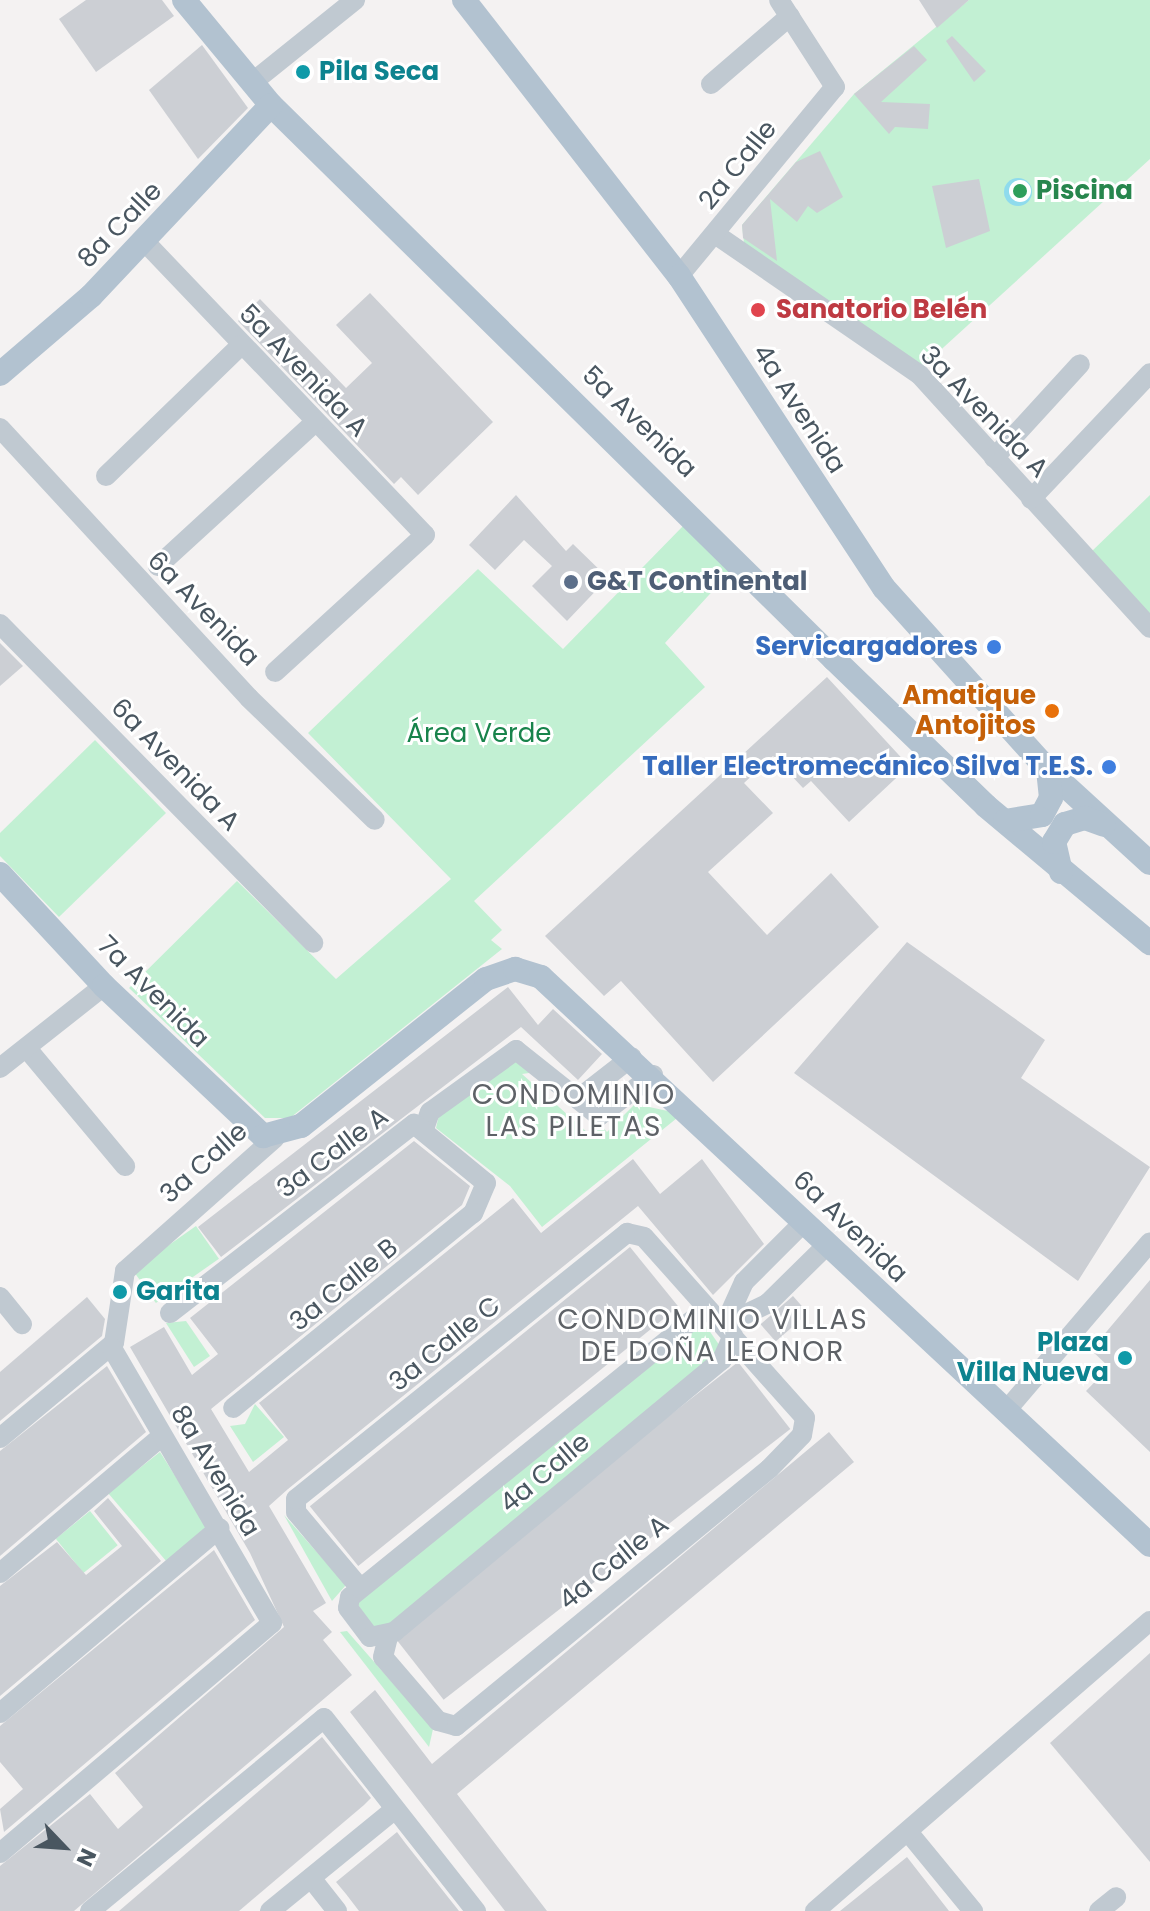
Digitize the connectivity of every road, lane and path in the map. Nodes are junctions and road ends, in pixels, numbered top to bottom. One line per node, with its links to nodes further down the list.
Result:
1 (184, 0): 5 (main road, 5a Avenida)
2 (355, 0): 5 (street)
3 (464, 0): 10 (main road, 4a Avenida)
4 (784, 8): 6 (street); 8 (street, 2a Calle)
5 (253, 82): 7 (main road, 5a Avenida)
6 (711, 84)
7 (271, 105): 9 (main road, 8a Calle); 26 (main road, 5a Avenida)
8 (715, 234): 10 (street, 2a Calle); 17 (street, 3a Avenida A)
9 (145, 242): 11 (street, 5a Avenida A); 14 (main road, 8a Calle)
10 (679, 276): 24 (main road, 4a Avenida)
11 (241, 345): 15 (street, 5a Avenida A); 18 (street)
12 (1080, 364): 17 (street)
13 (1150, 373): 19 (street)
14 (0, 374)
15 (315, 422): 20 (street); 23 (street, 5a Avenida A)
16 (0, 428): 25 (street, 6a Avenida)
17 (994, 458): 19 (street, 3a Avenida A)
18 (106, 476)
19 (1031, 499): 22 (street, 3a Avenida A)
20 (158, 566)
21 (0, 624): 31 (street, 6a Avenida A)
22 (1150, 628)
23 (275, 672)
24 (1048, 770): 26 (main road); 27 (main road, 4a Avenida)
25 (375, 820)
26 (1005, 821): 30 (main road, 5a Avenida)
27 (1110, 828): 28 (main road, 4a Avenida); 30 (main road)
28 (1150, 863)
29 (0, 874): 34 (main road, 7a Avenida)
30 (1064, 875): 32 (main road, 5a Avenida)
31 (313, 943)
32 (1150, 943)
33 (503, 971): 36 (main road, 6a Avenida); 41 (main road, 3a Calle)
34 (104, 986): 35 (street); 41 (main road, 7a Avenida)
35 (29, 1051): 37 (street); 42 (street)
36 (632, 1057): 38 (main road, 6a Avenida); 39 (street)
37 (2, 1070)
38 (653, 1075): 39 (street); 43 (main road, 6a Avenida)
39 (578, 1099): 40 (street, 3a Calle A)
40 (424, 1129): 48 (street, 3a Calle A); 52 (street, 3a Calle B)
41 (275, 1138): 51 (street, 3a Calle)
42 (125, 1166)
43 (804, 1222): 45 (main road, 6a Avenida); 50 (street, 4a Calle)
44 (1150, 1242): 53 (street)
45 (827, 1245): 50 (street); 53 (main road, 6a Avenida)
46 (0, 1297): 49 (street)
47 (706, 1309): 50 (street); 59 (street, 4a Calle); 59 (street, 3a Calle C)
48 (170, 1313)
49 (22, 1324)
50 (729, 1329): 61 (street, 4a Calle); 61 (street, 4a Calle A)
51 (111, 1346): 54 (street, 8a Avenida); 55 (street)
52 (233, 1408)
53 (1005, 1412): 57 (main road, 6a Avenida)
54 (162, 1436): 56 (street, 8a Avenida); 58 (street)
55 (0, 1438)
56 (220, 1528): 62 (street); 65 (street, 8a Avenida)
57 (1150, 1545)
58 (0, 1573)
59 (360, 1588): 61 (street, 4a Calle)
60 (1150, 1621): 64 (street)
61 (383, 1638)
62 (0, 1713)
63 (395, 1809): 66 (street); 69 (street); 72 (street)
64 (909, 1833): 68 (street); 73 (street)
65 (1, 1852)
66 (311, 1878): 70 (street); 71 (street)
67 (1116, 1897): 74 (street)
68 (824, 1908)
69 (90, 1911)
70 (270, 1911)
71 (337, 1911)
72 (476, 1911)
73 (973, 1911)
74 (1099, 1911)

